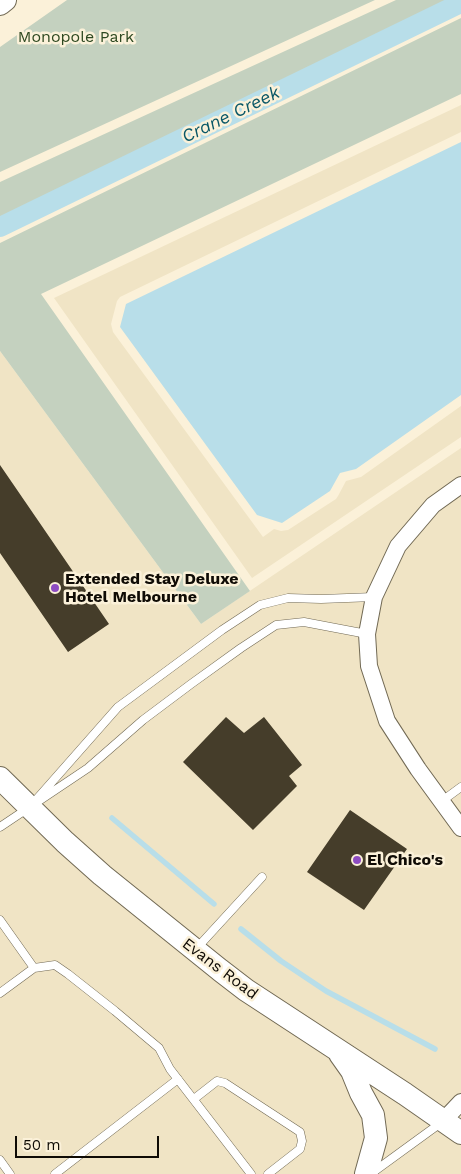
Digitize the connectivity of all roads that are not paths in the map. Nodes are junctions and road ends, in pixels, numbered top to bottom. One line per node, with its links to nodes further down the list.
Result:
1 (5, 0): 2 (street)
2 (0, 4)
3 (461, 485): 4 (street)
4 (374, 597): 5 (street); 9 (lane)
5 (367, 634): 8 (street); 9 (lane)
6 (0, 778): 9 (street, Evans Road)
7 (461, 787): 8 (lane)
8 (442, 802): 11 (street)
9 (29, 807): 10 (lane); 14 (street, Evans Road)
10 (0, 827)
11 (461, 828)
12 (262, 878): 14 (lane)
13 (0, 920): 15 (lane)
14 (195, 950): 17 (street, Evans Road)
15 (34, 968): 16 (lane); 18 (lane)
16 (0, 993)
17 (336, 1050): 21 (street, Evans Road); 27 (street)
18 (178, 1079): 19 (lane); 24 (lane)
19 (194, 1099): 25 (lane); 26 (lane)
20 (461, 1102): 21 (street)
21 (455, 1123): 28 (lane)
22 (0, 1160): 23 (lane)
23 (10, 1174)
24 (55, 1174)
25 (251, 1174)
26 (268, 1174)
27 (366, 1174)
28 (371, 1174)

